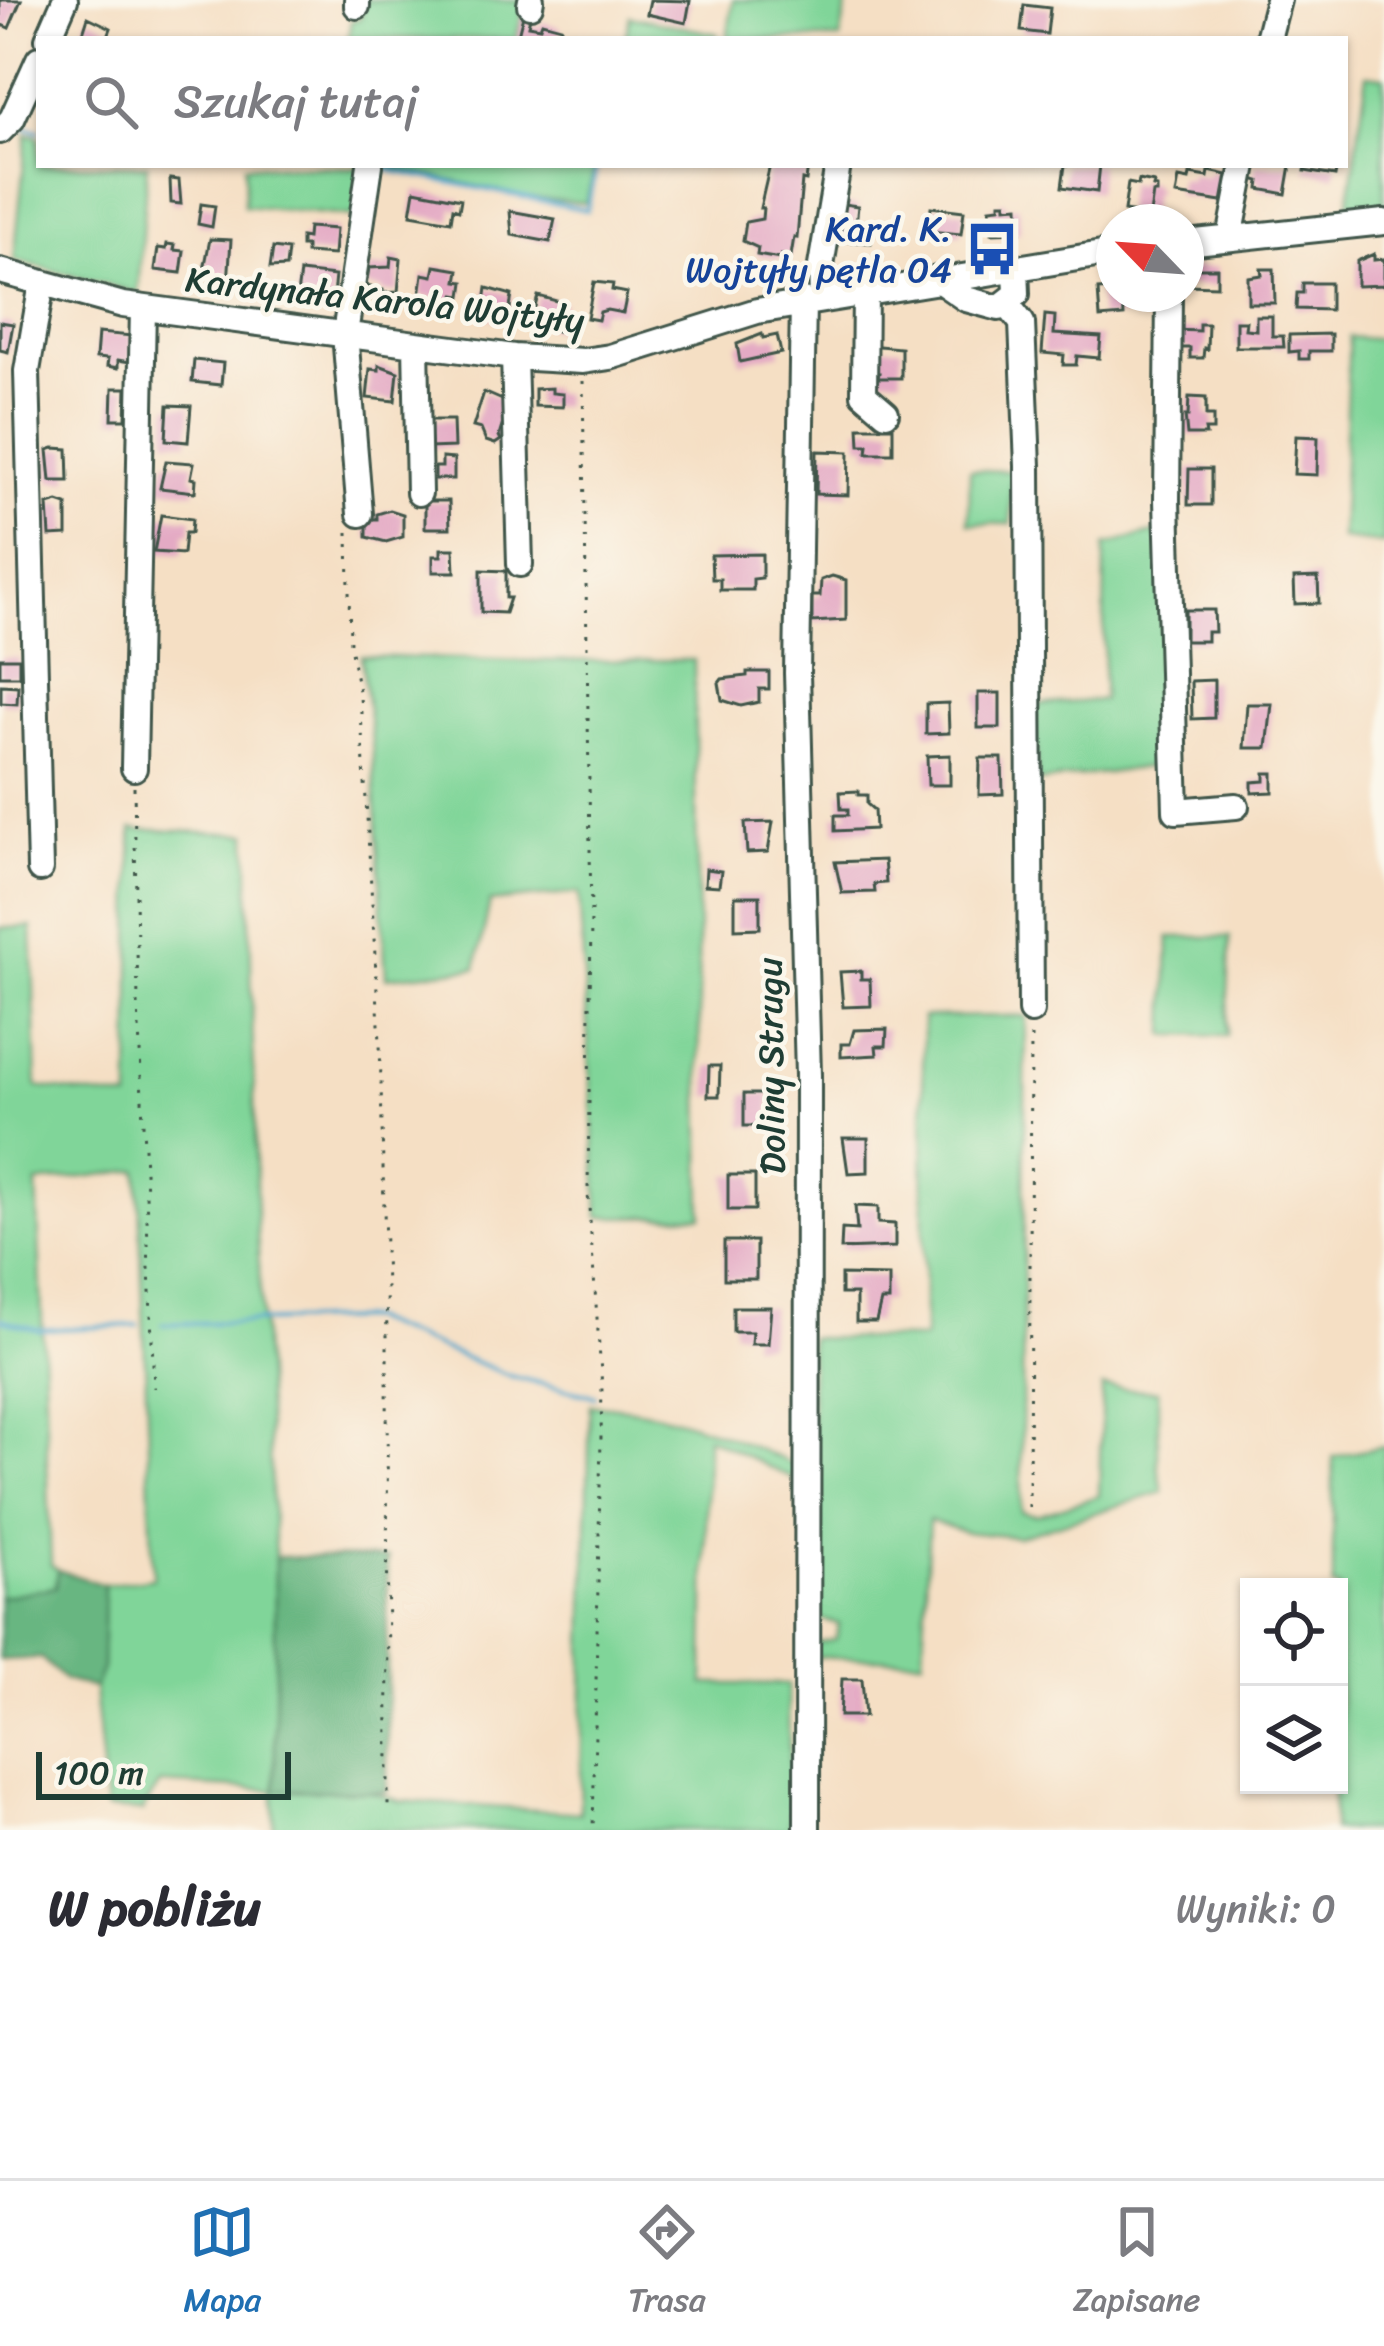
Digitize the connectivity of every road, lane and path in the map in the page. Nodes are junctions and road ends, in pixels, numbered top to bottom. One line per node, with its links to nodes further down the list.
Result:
1 (65, 0): 3 (street)
2 (1278, 0): 4 (street)
3 (49, 36)
4 (1269, 36)
5 (36, 66): 6 (street)
6 (0, 131)
7 (370, 168): 23 (street)
8 (837, 168): 19 (street, Doliny Strugu)
9 (1243, 168): 11 (street)
10 (1384, 222): 11 (street)
11 (1230, 238): 12 (street)
12 (1204, 241)
13 (1096, 255): 14 (street, Kardynała Karola Wojtyły)
14 (1016, 266): 16 (street, Kardynała Karola Wojtyły); 20 (street)
15 (0, 271): 17 (street, Kardynała Karola Wojtyły)
16 (937, 279): 18 (street, Kardynała Karola Wojtyły); 20 (street)
17 (42, 284): 21 (street, Kardynała Karola Wojtyły); 33 (street)
18 (865, 290): 19 (street, Kardynała Karola Wojtyły); 27 (street)
19 (813, 300): 26 (street, Kardynała Karola Wojtyły); 39 (street, Doliny Strugu)
20 (1007, 304): 34 (street)
21 (143, 308): 23 (street, Kardynała Karola Wojtyły); 31 (street)
22 (1169, 312): 32 (street)
23 (344, 334): 24 (street, Kardynała Karola Wojtyły); 29 (street)
24 (416, 344): 25 (street, Kardynała Karola Wojtyły); 28 (street)
25 (514, 357): 26 (street, Kardynała Karola Wojtyły); 30 (street)
26 (583, 362): 38 (path)
27 (886, 413)
28 (419, 493)
29 (354, 514): 37 (path)
30 (520, 564)
31 (134, 768): 35 (path)
32 (1236, 806)
33 (40, 869)
34 (1031, 1011): 36 (path)
35 (154, 1388)
36 (1029, 1507)
37 (388, 1807)
38 (592, 1830)
39 (807, 1830)

